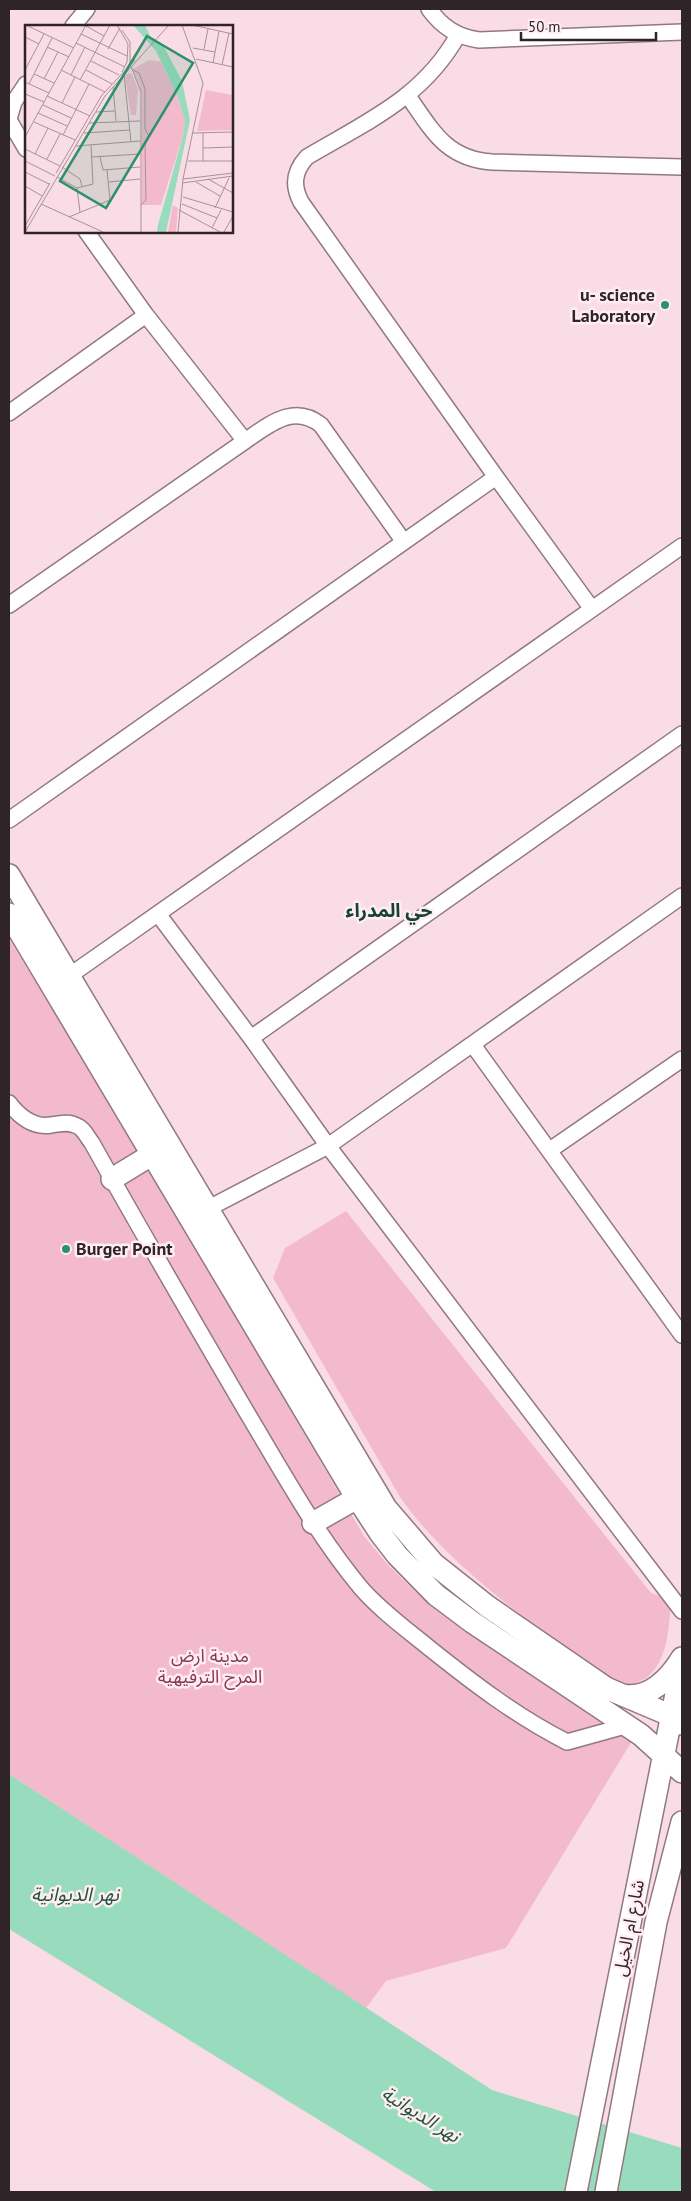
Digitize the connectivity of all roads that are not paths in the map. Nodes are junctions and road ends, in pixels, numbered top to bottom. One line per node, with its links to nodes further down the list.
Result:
1 (87, 9): 3 (street)
2 (429, 9): 5 (street)
3 (74, 25)
4 (682, 32): 5 (street)
5 (458, 35): 7 (street)
6 (25, 86): 8 (street)
7 (408, 96): 10 (street); 15 (street)
8 (9, 119): 9 (street)
9 (25, 147)
10 (682, 167)
11 (87, 232): 12 (street)
12 (146, 315): 13 (street); 14 (street)
13 (9, 413)
14 (245, 441): 16 (street); 18 (street)
15 (496, 477): 16 (street); 19 (street)
16 (404, 542): 21 (street)
17 (682, 546): 19 (street)
18 (9, 605)
19 (592, 609): 25 (street)
20 (682, 734): 27 (street)
21 (9, 820)
22 (9, 875): 26 (main road)
23 (682, 896): 28 (street)
24 (9, 914): 33 (main road)
25 (158, 914): 26 (street); 27 (street)
26 (69, 976): 35 (main road)
27 (251, 1038): 31 (street)
28 (473, 1045): 31 (street); 32 (street)
29 (682, 1059): 32 (street)
30 (9, 1102): 34 (street)
31 (328, 1146): 35 (street); 39 (street)
32 (550, 1150): 36 (street)
33 (153, 1154): 34 (main road); 37 (main road)
34 (112, 1179): 38 (street)
35 (209, 1208): 42 (main road)
36 (682, 1335)
37 (357, 1498): 38 (main road); 44 (main road)
38 (313, 1523): 44 (street)
39 (682, 1611)
40 (682, 1658): 42 (main road)
41 (682, 1664): 43 (main road, شارع ام الخيل)
42 (618, 1694): 43 (main road)
43 (677, 1720): 45 (main road, شارع ام الخيل)
44 (633, 1731): 45 (main road); 47 (main road)
45 (663, 1754): 46 (main road); 47 (main road, شارع ام الخيل)
46 (682, 1772)
47 (657, 1786): 50 (main road, شارع ام الخيل)
48 (682, 1822): 49 (main road, شارع ام الخيل)
49 (677, 1852): 51 (main road, شارع ام الخيل)
50 (576, 2192)
51 (606, 2192)

